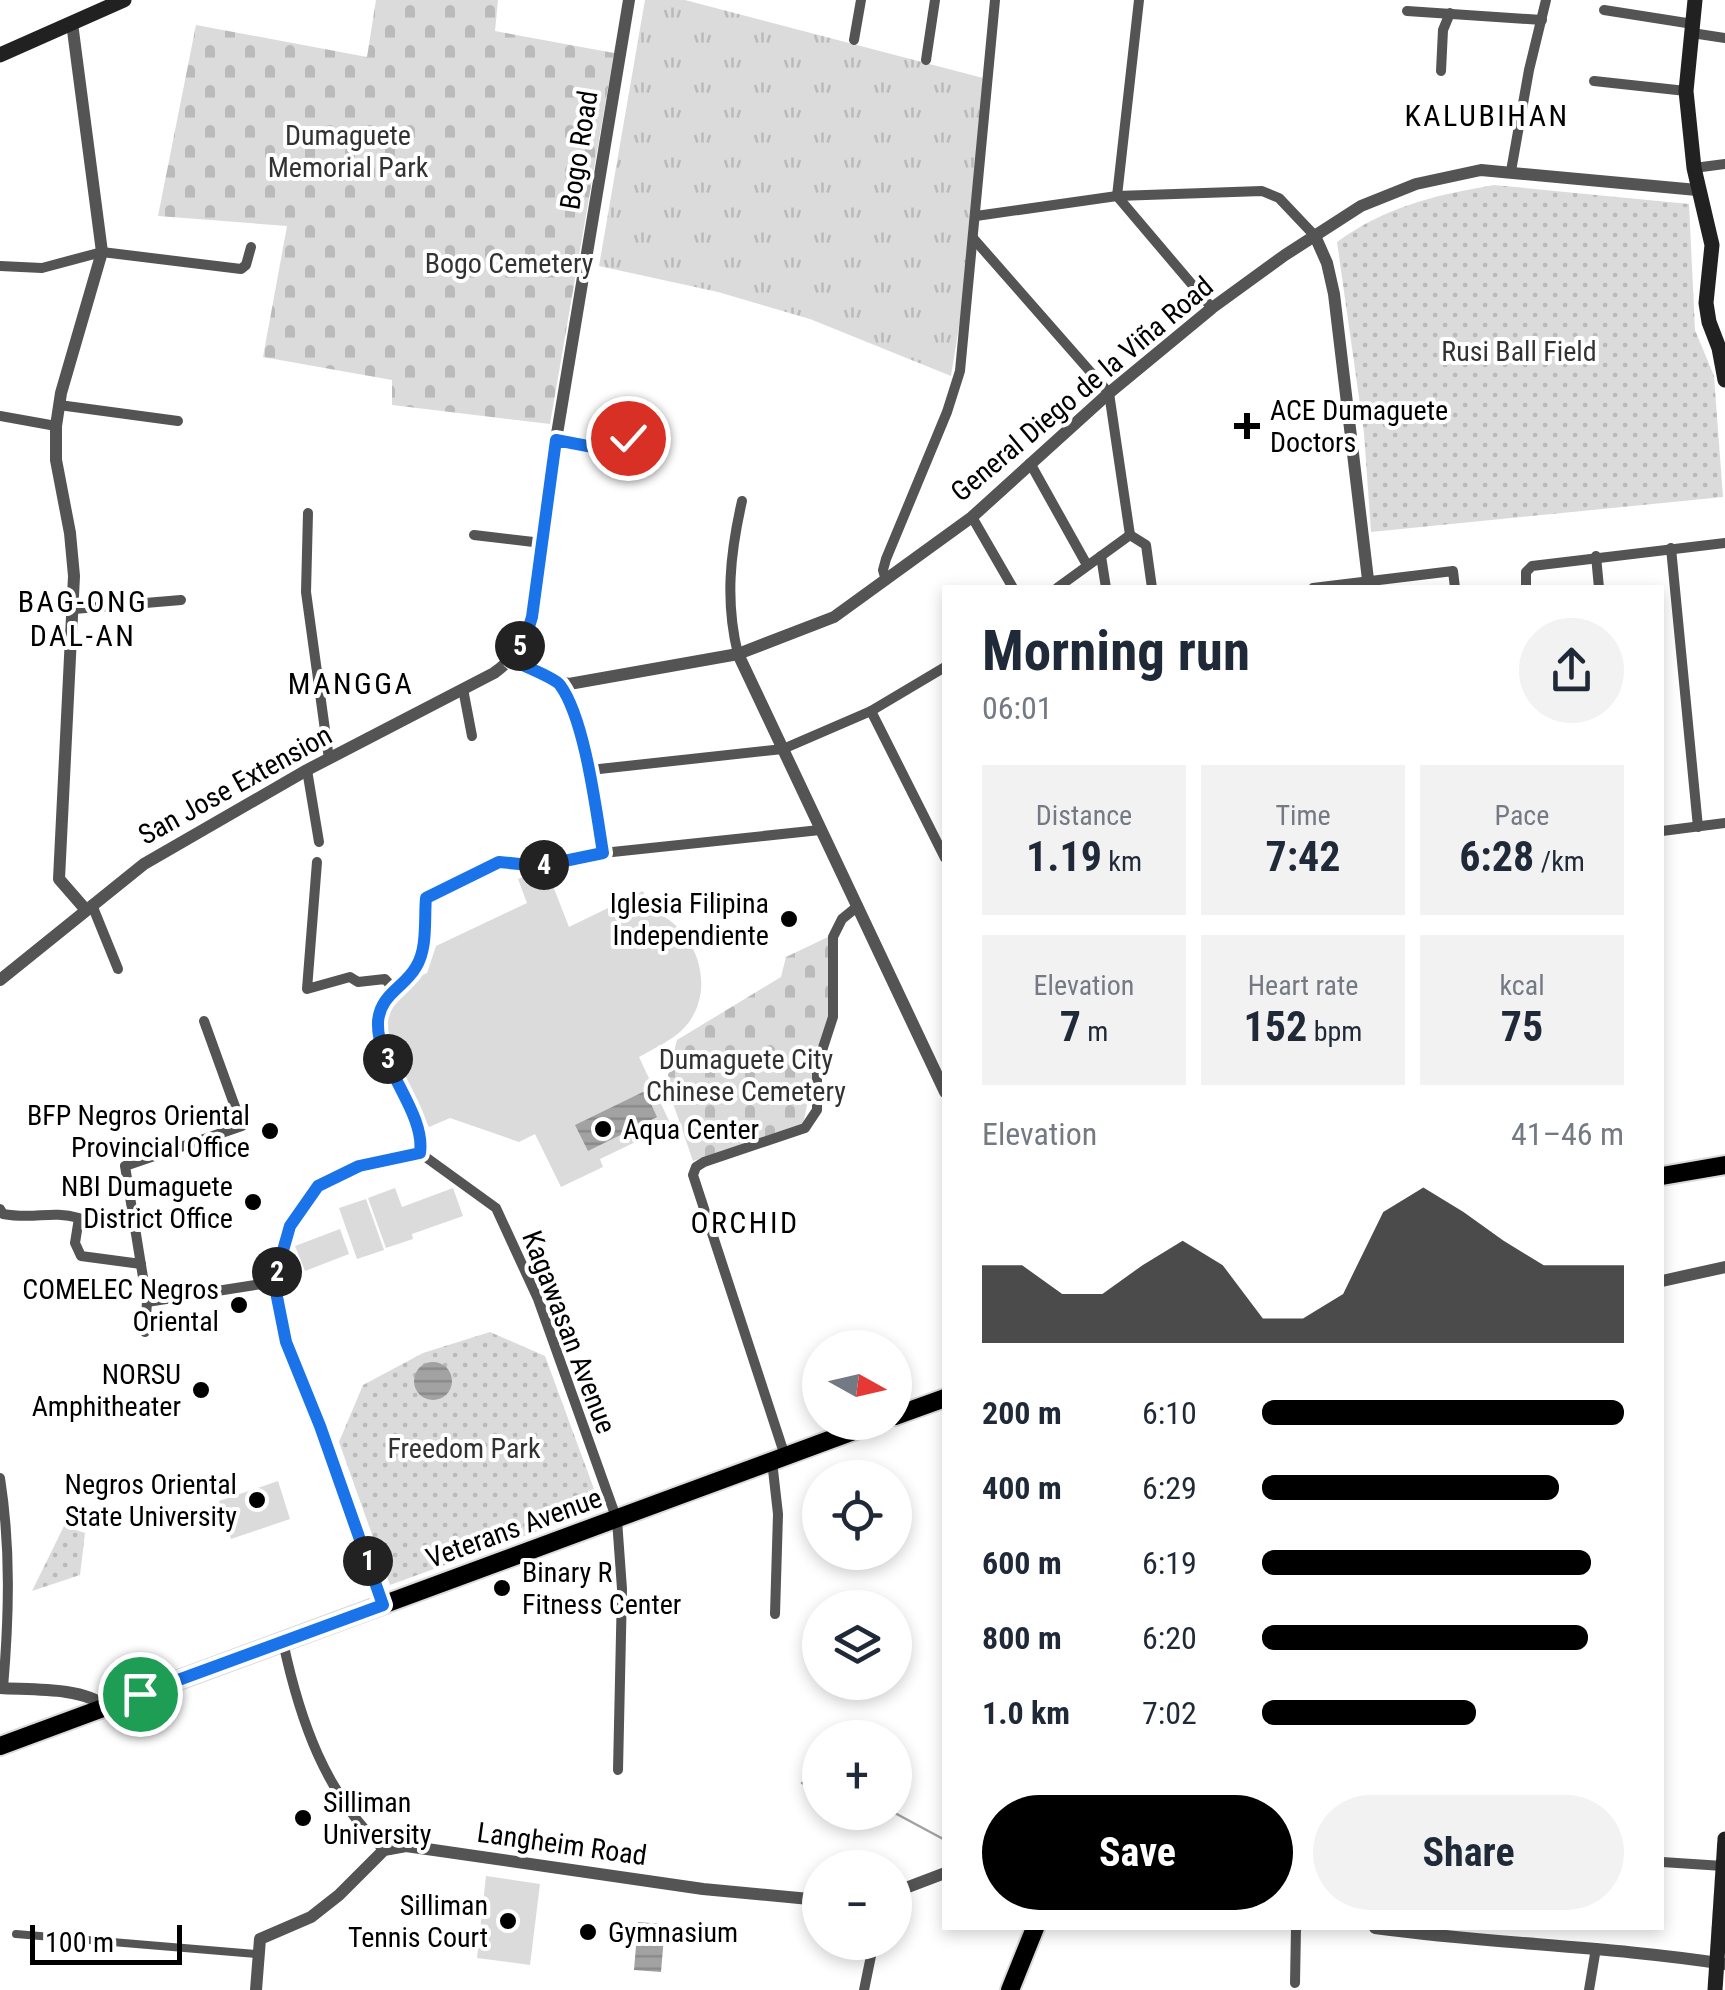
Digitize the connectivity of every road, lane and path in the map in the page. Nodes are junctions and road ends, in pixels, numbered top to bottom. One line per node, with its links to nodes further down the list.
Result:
1 (124, 0): 13 (main road)
2 (629, 0): 42 (street, Bogo Road)
3 (861, 0): 16 (street)
4 (935, 0): 18 (street)
5 (995, 0): 27 (street)
6 (1139, 0): 26 (street)
7 (1546, 0): 12 (street)
8 (1696, 0): 14 (main road)
9 (1604, 10): 14 (street)
10 (1407, 11): 11 (street)
11 (1450, 13): 12 (street); 19 (street)
12 (1542, 20): 24 (street)
13 (72, 23): 17 (main road); 31 (street)
14 (1692, 29): 15 (street); 21 (main road)
15 (1725, 38)
16 (854, 40)
17 (0, 55)
18 (926, 60)
19 (1441, 72)
20 (1594, 81): 21 (street)
21 (1686, 91): 23 (main road)
22 (1725, 164): 23 (street)
23 (1694, 168): 25 (main road)
24 (1511, 171): 25 (street, General Diego de la Viña Road); 28 (street, General Diego de la Viña Road)
25 (1698, 190): 34 (main road)
26 (1117, 196): 27 (street); 28 (street); 33 (street)
27 (976, 216): 29 (street)
28 (1315, 236): 33 (street, General Diego de la Viña Road); 56 (street)
29 (973, 238): 36 (street); 55 (street)
30 (250, 247): 31 (street)
31 (102, 252): 32 (street); 37 (street)
32 (0, 266)
33 (1212, 308): 36 (street, General Diego de la Viña Road)
34 (1719, 335): 35 (main road)
35 (1725, 380)
36 (1109, 393): 43 (street, General Diego de la Viña Road); 48 (street)
37 (59, 405): 40 (street); 41 (street)
38 (653, 413): 42 (street)
39 (0, 416): 41 (street)
40 (178, 421)
41 (56, 426): 65 (street)
42 (556, 440): 50 (street, Bogo Road)
43 (1030, 463): 46 (street, General Diego de la Viña Road); 54 (street)
44 (742, 501): 66 (street)
45 (308, 513): 74 (street)
46 (972, 517): 55 (street, General Diego de la Viña Road); 57 (street)
47 (474, 535): 50 (street)
48 (1130, 536): 52 (street); 60 (street)
49 (1725, 543): 51 (street)
50 (542, 544): 67 (street, Bogo Road)
51 (1670, 548): 53 (street); 78 (street)
52 (1101, 556): 54 (street); 59 (street)
53 (1596, 556): 62 (street); 63 (street)
54 (1087, 566): 58 (street)
55 (886, 580): 66 (street, General Diego de la Viña Road)
56 (1369, 584): 61 (street)
57 (1011, 585)
58 (1061, 585)
59 (1106, 585)
60 (1152, 585)
61 (1455, 585)
62 (1526, 585)
63 (1599, 585)
64 (181, 600): 65 (street)
65 (74, 609): 86 (street)
66 (738, 654): 69 (street, General Diego de la Viña Road); 73 (street)
67 (512, 660): 69 (street, General Diego de la Viña Road); 70 (street, San Jose Extension)
68 (942, 669): 71 (street)
69 (558, 681): 76 (street)
70 (464, 689): 72 (street); 74 (street, San Jose Extension)
71 (871, 712): 73 (street); 82 (street)
72 (472, 736)
73 (783, 749): 76 (street); 79 (street)
74 (329, 759): 75 (street, San Jose Extension)
75 (307, 770): 81 (street); 86 (street, San Jose Extension)
76 (590, 770): 83 (street)
77 (1725, 823): 78 (street)
78 (1698, 827): 80 (street)
79 (820, 830): 83 (street); 85 (street)
80 (1664, 831)
81 (319, 842)
82 (942, 852)
83 (603, 853): 89 (street)
84 (317, 862): 89 (street)
85 (858, 906): 91 (street); 105 (street)
86 (89, 907): 87 (street); 88 (street, San Jose Extension)
87 (118, 968)
88 (0, 980)
89 (393, 988): 92 (street)
90 (204, 1022): 96 (street)
91 (942, 1086)
92 (420, 1153): 99 (street); 108 (street, Kagawasan Avenue)
93 (1725, 1164): 94 (main road)
94 (1664, 1176)
95 (0, 1209): 96 (street)
96 (141, 1264): 100 (street)
97 (1725, 1267): 98 (street)
98 (1664, 1281)
99 (274, 1282): 100 (street); 109 (street)
100 (148, 1302): 101 (street)
101 (145, 1332)
102 (942, 1399): 103 (main road)
103 (912, 1410)
104 (829, 1440): 105 (main road, Veterans Avenue)
105 (778, 1459): 108 (main road, Veterans Avenue); 110 (street)
106 (0, 1478): 107 (street)
107 (3, 1514): 112 (street)
108 (617, 1520): 109 (main road, Veterans Avenue); 115 (street, Kagawasan Avenue)
109 (383, 1605): 111 (main road, Veterans Avenue)
110 (775, 1614)
111 (282, 1642): 113 (main road, Veterans Avenue); 117 (street)
112 (1, 1688): 113 (street)
113 (104, 1706): 114 (main road, Veterans Avenue)
114 (0, 1746)
115 (618, 1770)
116 (1725, 1839): 119 (main road)
117 (384, 1850): 122 (street, Langheim Road); 128 (street)
118 (1664, 1862): 119 (street)
119 (1723, 1866): 130 (main road)
120 (942, 1874): 121 (street)
121 (912, 1886)
122 (802, 1898)
123 (1033, 1930): 134 (main road)
124 (1296, 1930): 131 (street)
125 (1390, 1930): 127 (street)
126 (16, 1934): 128 (street)
127 (1596, 1948): 130 (street); 135 (street)
128 (258, 1954): 132 (street)
129 (870, 1960): 133 (street)
130 (1721, 1963): 136 (main road)
131 (1294, 1983)
132 (256, 1990)
133 (864, 1990)
134 (1010, 1990)
135 (1589, 1990)
136 (1715, 1990)

